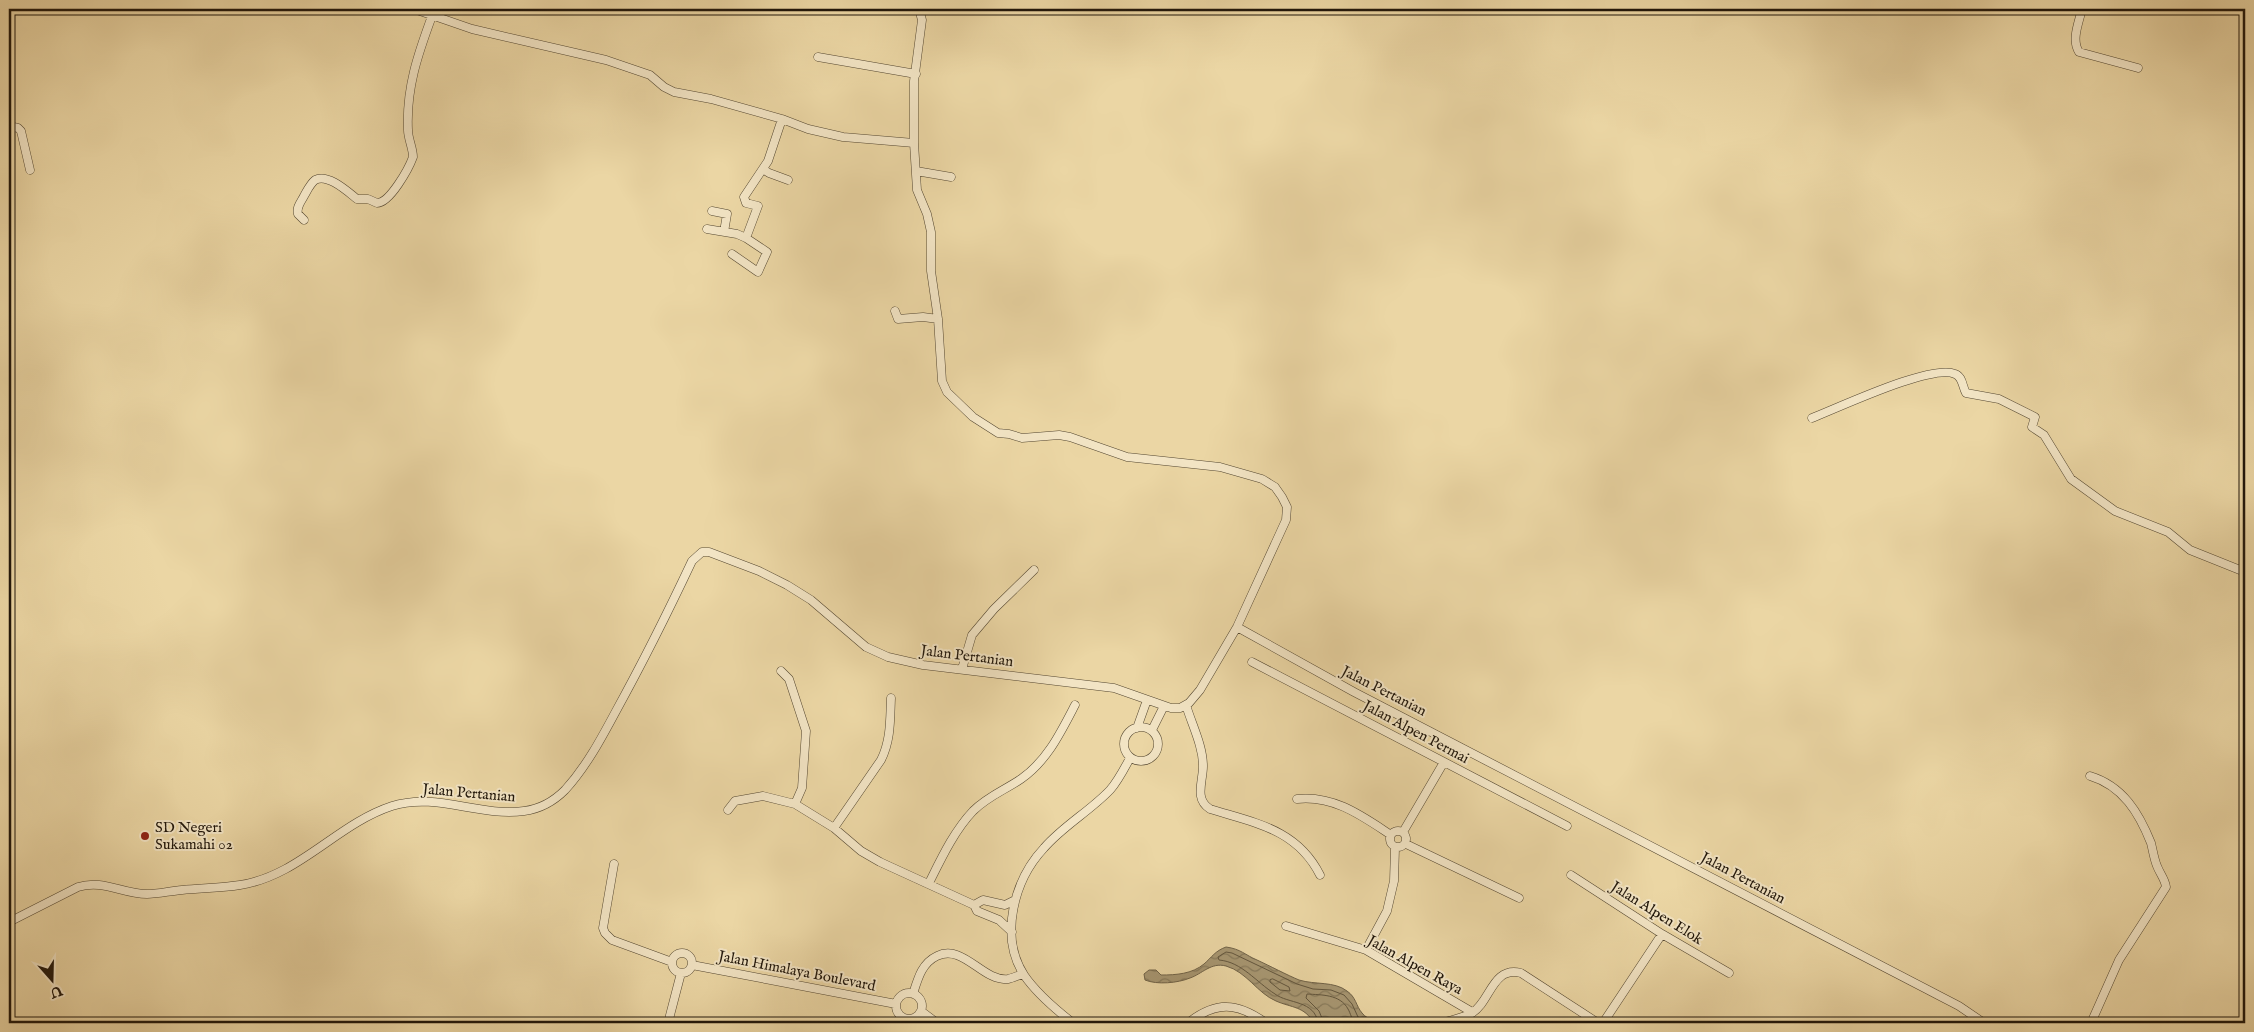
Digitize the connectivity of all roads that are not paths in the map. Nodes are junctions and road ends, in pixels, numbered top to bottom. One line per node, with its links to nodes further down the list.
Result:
1 (414, 9): 4 (street)
2 (918, 9): 7 (street)
3 (2082, 9): 6 (street)
4 (432, 16): 8 (street); 17 (street)
5 (818, 57): 7 (street)
6 (2138, 68)
7 (916, 74): 10 (street)
8 (782, 119): 10 (street); 11 (street)
9 (9, 126): 12 (street)
10 (914, 143): 13 (street)
11 (763, 169): 15 (street); 20 (street)
12 (30, 170)
13 (916, 170): 14 (street); 23 (street)
14 (950, 176)
15 (788, 180)
16 (712, 211): 19 (street)
17 (304, 220)
18 (707, 229): 19 (street)
19 (724, 232): 20 (street)
20 (746, 238): 21 (street)
21 (732, 254)
22 (895, 311): 23 (street)
23 (938, 319): 27 (street)
24 (1812, 418): 26 (street)
25 (1034, 570): 29 (street)
26 (2245, 572)
27 (1237, 627): 35 (street); 80 (street, Jalan Pertanian)
28 (1252, 662): 39 (street, Jalan Alpen Permai)
29 (962, 669): 32 (street, Jalan Pertanian); 57 (street, Jalan Pertanian)
30 (781, 671): 42 (street)
31 (891, 698): 45 (street)
32 (1147, 700): 34 (street, Jalan Pertanian); 36 (street)
33 (1075, 705): 53 (street)
34 (1164, 706): 35 (street, Jalan Pertanian); 37 (street)
35 (1186, 706): 51 (street)
36 (1137, 728): 37 (street); 38 (street)
37 (1152, 730): 38 (street)
38 (1130, 758): 55 (street)
39 (1444, 762): 44 (street, Jalan Alpen Permai); 46 (street)
40 (2090, 776): 81 (street)
41 (1297, 799): 47 (street)
42 (795, 804): 43 (street); 45 (street)
43 (728, 810)
44 (1567, 826)
45 (834, 828): 53 (street)
46 (1403, 832): 47 (street); 48 (street)
47 (1391, 835): 49 (street)
48 (1406, 844): 49 (street); 54 (street)
49 (1395, 848): 61 (street)
50 (614, 864): 62 (street)
51 (1320, 875)
52 (1571, 875): 60 (street, Jalan Alpen Elok)
53 (929, 883): 56 (street)
54 (1519, 898)
55 (1015, 900): 56 (street); 59 (street)
56 (974, 905): 59 (street)
57 (9, 922)
58 (1286, 926): 61 (street, Jalan Alpen Raya)
59 (1012, 932): 66 (street)
60 (1662, 934): 65 (street, Jalan Alpen Elok); 79 (street)
61 (1366, 950): 70 (street, Jalan Alpen Raya)
62 (672, 962): 63 (street); 64 (street)
63 (692, 966): 64 (street); 68 (street, Jalan Himalaya Boulevard)
64 (680, 973): 72 (street)
65 (1729, 973)
66 (1023, 974): 67 (street); 74 (street)
67 (913, 994): 68 (street); 69 (street)
68 (896, 1004): 71 (street)
69 (921, 1011): 71 (street); 73 (street)
70 (1472, 1012): 77 (street); 78 (street)
71 (903, 1020)
72 (668, 1023)
73 (937, 1023)
74 (1073, 1023)
75 (1188, 1023): 76 (street)
76 (1266, 1023)
77 (1442, 1023)
78 (1598, 1023)
79 (1603, 1023)
80 (1984, 1023)
81 (2090, 1023)

